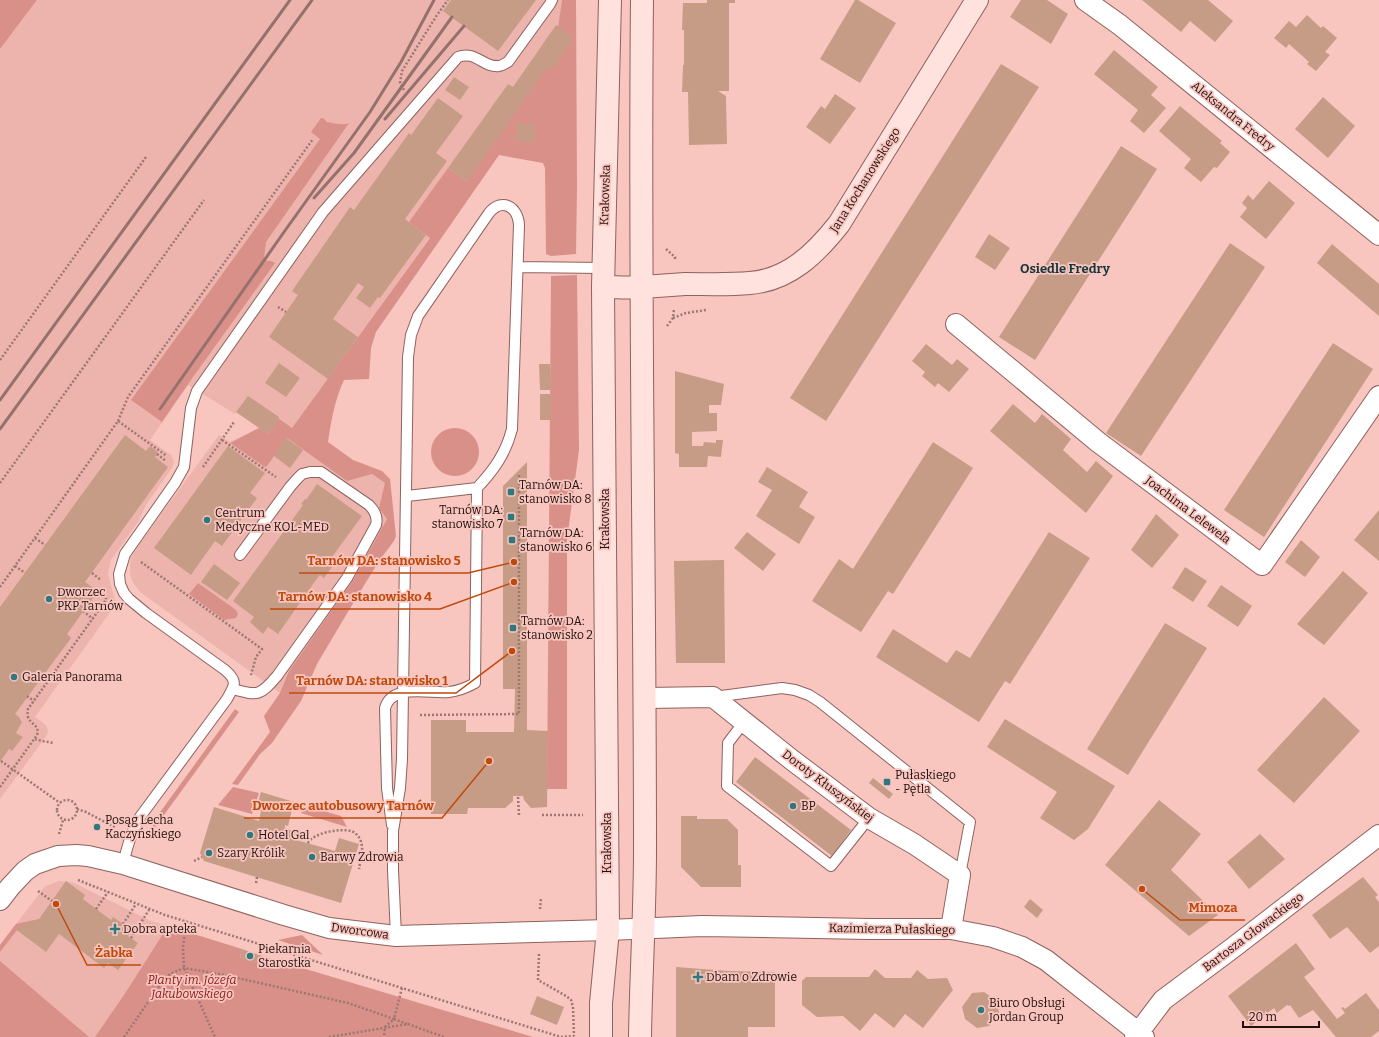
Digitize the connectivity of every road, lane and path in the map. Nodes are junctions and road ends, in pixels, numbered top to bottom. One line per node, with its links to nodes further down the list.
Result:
1 (448, 0): 7 (path)
2 (552, 0): 7 (lane)
3 (610, 0): 13 (street, Krakowska)
4 (642, 0): 14 (street)
5 (977, 0): 14 (street, Jana Kochanowskiego)
6 (1085, 0): 11 (street, Aleksandra Fredry)
7 (418, 103): 40 (lane)
8 (313, 139): 18 (path)
9 (146, 157): 16 (path)
10 (204, 200): 23 (path)
11 (1379, 235)
12 (518, 267): 13 (lane); 25 (lane); 26 (lane)
13 (603, 278): 14 (street, Jana Kochanowskiego); 82 (street, Krakowska)
14 (641, 287): 44 (street)
15 (956, 324): 17 (street, Joachima Lelewela)
16 (0, 360)
17 (1379, 396)
18 (118, 421): 21 (path); 27 (path)
19 (222, 440): 24 (path)
20 (157, 454): 22 (path)
21 (171, 460)
22 (172, 464)
23 (0, 484)
24 (290, 487): 29 (lane); 40 (lane)
25 (477, 488): 26 (lane); 41 (lane)
26 (407, 496): 41 (lane)
27 (35, 538): 28 (path); 30 (path)
28 (45, 545)
29 (240, 555)
30 (15, 566): 31 (path); 35 (path)
31 (25, 573)
32 (92, 573): 34 (path)
33 (101, 575): 34 (path)
34 (101, 580): 36 (path)
35 (0, 587)
36 (103, 587)
37 (104, 593): 39 (path)
38 (83, 611): 39 (path)
39 (93, 619): 45 (path)
40 (233, 689): 61 (lane)
41 (403, 692): 60 (lane); 60 (lane)
42 (27, 696): 45 (path)
43 (713, 697): 44 (street); 46 (street, Doroty Kłuszyńskiej); 69 (lane)
44 (645, 698): 80 (street)
45 (34, 701): 47 (path)
46 (744, 722): 58 (street, Doroty Kłuszyńskiej); 58 (lane)
47 (35, 739): 48 (path); 50 (path)
48 (54, 742)
49 (1, 761): 50 (path)
50 (13, 769): 51 (path); 53 (path)
51 (0, 787)
52 (518, 797): 55 (path)
53 (60, 803): 54 (path); 59 (path)
54 (77, 809): 59 (path); 61 (path)
55 (519, 815)
56 (542, 815): 57 (path)
57 (579, 815)
58 (869, 818): 69 (street, Doroty Kłuszyńskiej)
59 (63, 820): 63 (path)
60 (393, 831): 83 (lane)
61 (132, 833): 67 (lane)
62 (1379, 834): 91 (street, Bartosza Głowackiego)
63 (57, 839)
64 (308, 843): 68 (path)
65 (202, 857): 66 (path)
66 (190, 863)
67 (123, 864): 73 (street, Dworcowa); 83 (street, Dworcowa)
68 (359, 869)
69 (960, 875): 81 (street)
70 (74, 878): 72 (path)
71 (36, 889): 74 (path)
72 (108, 892): 75 (path); 76 (path)
73 (0, 900)
74 (52, 901)
75 (137, 904): 77 (path); 79 (path)
76 (96, 909)
77 (149, 910): 78 (path); 84 (path)
78 (186, 921): 86 (path); 87 (path)
79 (123, 924)
80 (643, 928): 81 (street, Kazimierza Pułaskiego); 82 (street, Kazimierza Pułaskiego); 99 (street)
81 (951, 929): 91 (street, Kazimierza Pułaskiego)
82 (608, 930): 83 (street, Dworcowa); 98 (street, Krakowska)
83 (396, 936)
84 (131, 938)
85 (539, 962): 92 (path)
86 (184, 968): 88 (path); 93 (path); 94 (path)
87 (402, 988): 88 (path); 92 (path)
88 (394, 1019): 89 (path); 90 (path)
89 (408, 1024): 90 (path); 97 (path)
90 (385, 1027): 95 (path); 96 (path)
91 (1139, 1035)
92 (574, 1036)
93 (124, 1037)
94 (215, 1037)
95 (329, 1037)
96 (384, 1037)
97 (444, 1037)
98 (601, 1037)
99 (640, 1037)

